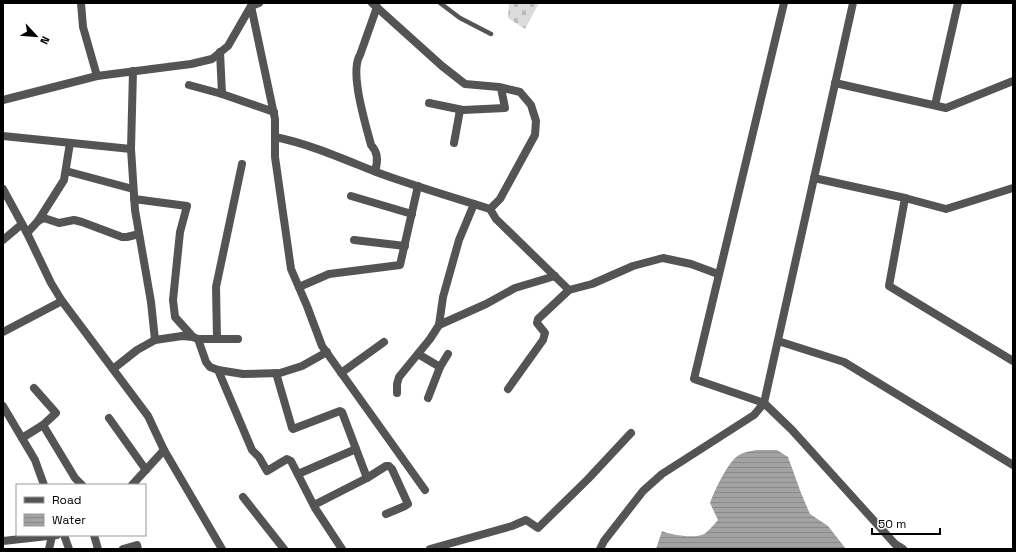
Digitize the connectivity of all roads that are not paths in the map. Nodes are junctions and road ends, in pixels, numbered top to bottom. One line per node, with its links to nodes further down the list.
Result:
1 (81, 3): 11 (street)
2 (440, 3): 8 (lane)
3 (784, 3): 48 (street)
4 (853, 3): 13 (street)
5 (958, 3): 19 (street)
6 (255, 5): 9 (street); 21 (street)
7 (374, 5): 15 (street); 29 (street)
8 (491, 34)
9 (220, 52): 10 (street); 16 (street)
10 (133, 71): 11 (street); 26 (street)
11 (97, 76): 17 (street)
12 (1013, 80): 19 (street)
13 (835, 83): 19 (street); 30 (street)
14 (190, 85): 16 (street)
15 (501, 88): 20 (street); 39 (street)
16 (222, 94): 21 (street)
17 (3, 100)
18 (429, 103): 20 (street)
19 (935, 105)
20 (460, 110): 25 (street)
21 (274, 112): 23 (street)
22 (3, 136): 24 (street)
23 (275, 137): 29 (street); 50 (street)
24 (70, 143): 26 (street); 28 (street)
25 (454, 143)
26 (131, 149): 34 (street)
27 (242, 164): 56 (street)
28 (66, 171): 34 (street); 41 (street)
29 (376, 171): 31 (street)
30 (814, 178): 36 (street); 59 (street)
31 (418, 186): 38 (street); 40 (street)
32 (1013, 188): 36 (street)
33 (3, 189): 42 (street)
34 (133, 189): 37 (street)
35 (351, 196): 40 (street)
36 (905, 198): 64 (street)
37 (134, 199): 44 (street); 55 (street)
38 (474, 204): 39 (street); 53 (street)
39 (490, 209): 49 (street)
40 (412, 214): 47 (street)
41 (38, 221): 43 (street); 44 (street)
42 (22, 224): 43 (street); 45 (street)
43 (27, 233): 52 (street)
44 (139, 234): 58 (street)
45 (3, 240)
46 (354, 240): 47 (street)
47 (405, 246): 50 (street)
48 (718, 274): 51 (street); 74 (street)
49 (555, 276): 51 (street); 53 (street)
50 (299, 287): 61 (street)
51 (569, 290): 71 (street)
52 (62, 301): 54 (street); 66 (street)
53 (439, 325): 62 (street)
54 (3, 332)
55 (195, 338): 56 (street); 58 (street); 67 (street)
56 (217, 338): 57 (street)
57 (238, 339)
58 (155, 340): 66 (street)
59 (778, 341): 74 (street); 82 (street)
60 (384, 342): 69 (street)
61 (327, 352): 68 (street); 69 (street)
62 (418, 354): 65 (street); 72 (street)
63 (448, 354): 65 (street)
64 (1013, 361)
65 (440, 367): 73 (street)
66 (113, 369): 81 (street)
67 (218, 370): 68 (street); 84 (street)
68 (276, 373): 80 (street)
69 (341, 373): 89 (street)
70 (34, 388): 77 (street)
71 (508, 389)
72 (397, 393)
73 (428, 398)
74 (764, 404): 107 (street); 108 (street)
75 (3, 406): 79 (street)
76 (109, 418): 83 (street)
77 (42, 425): 79 (street); 87 (street)
78 (631, 433): 106 (street)
79 (22, 438): 86 (street)
80 (356, 449): 84 (street); 85 (street)
81 (164, 450): 83 (street); 103 (street)
82 (1013, 465)
83 (146, 470): 88 (street)
84 (298, 474): 91 (street)
85 (367, 478): 91 (street); 92 (street)
86 (44, 484)
87 (81, 484)
88 (133, 484)
89 (425, 490)
90 (243, 497): 104 (street)
91 (314, 505): 105 (street)
92 (386, 514)
93 (46, 536): 97 (street)
94 (55, 536): 98 (street)
95 (64, 536): 99 (street)
96 (94, 536): 100 (street)
97 (3, 541)
98 (49, 549)
99 (68, 549)
100 (98, 549)
101 (122, 549): 102 (street)
102 (138, 549)
103 (222, 549)
104 (284, 549)
105 (342, 549)
106 (430, 549)
107 (600, 549)
108 (903, 549)

